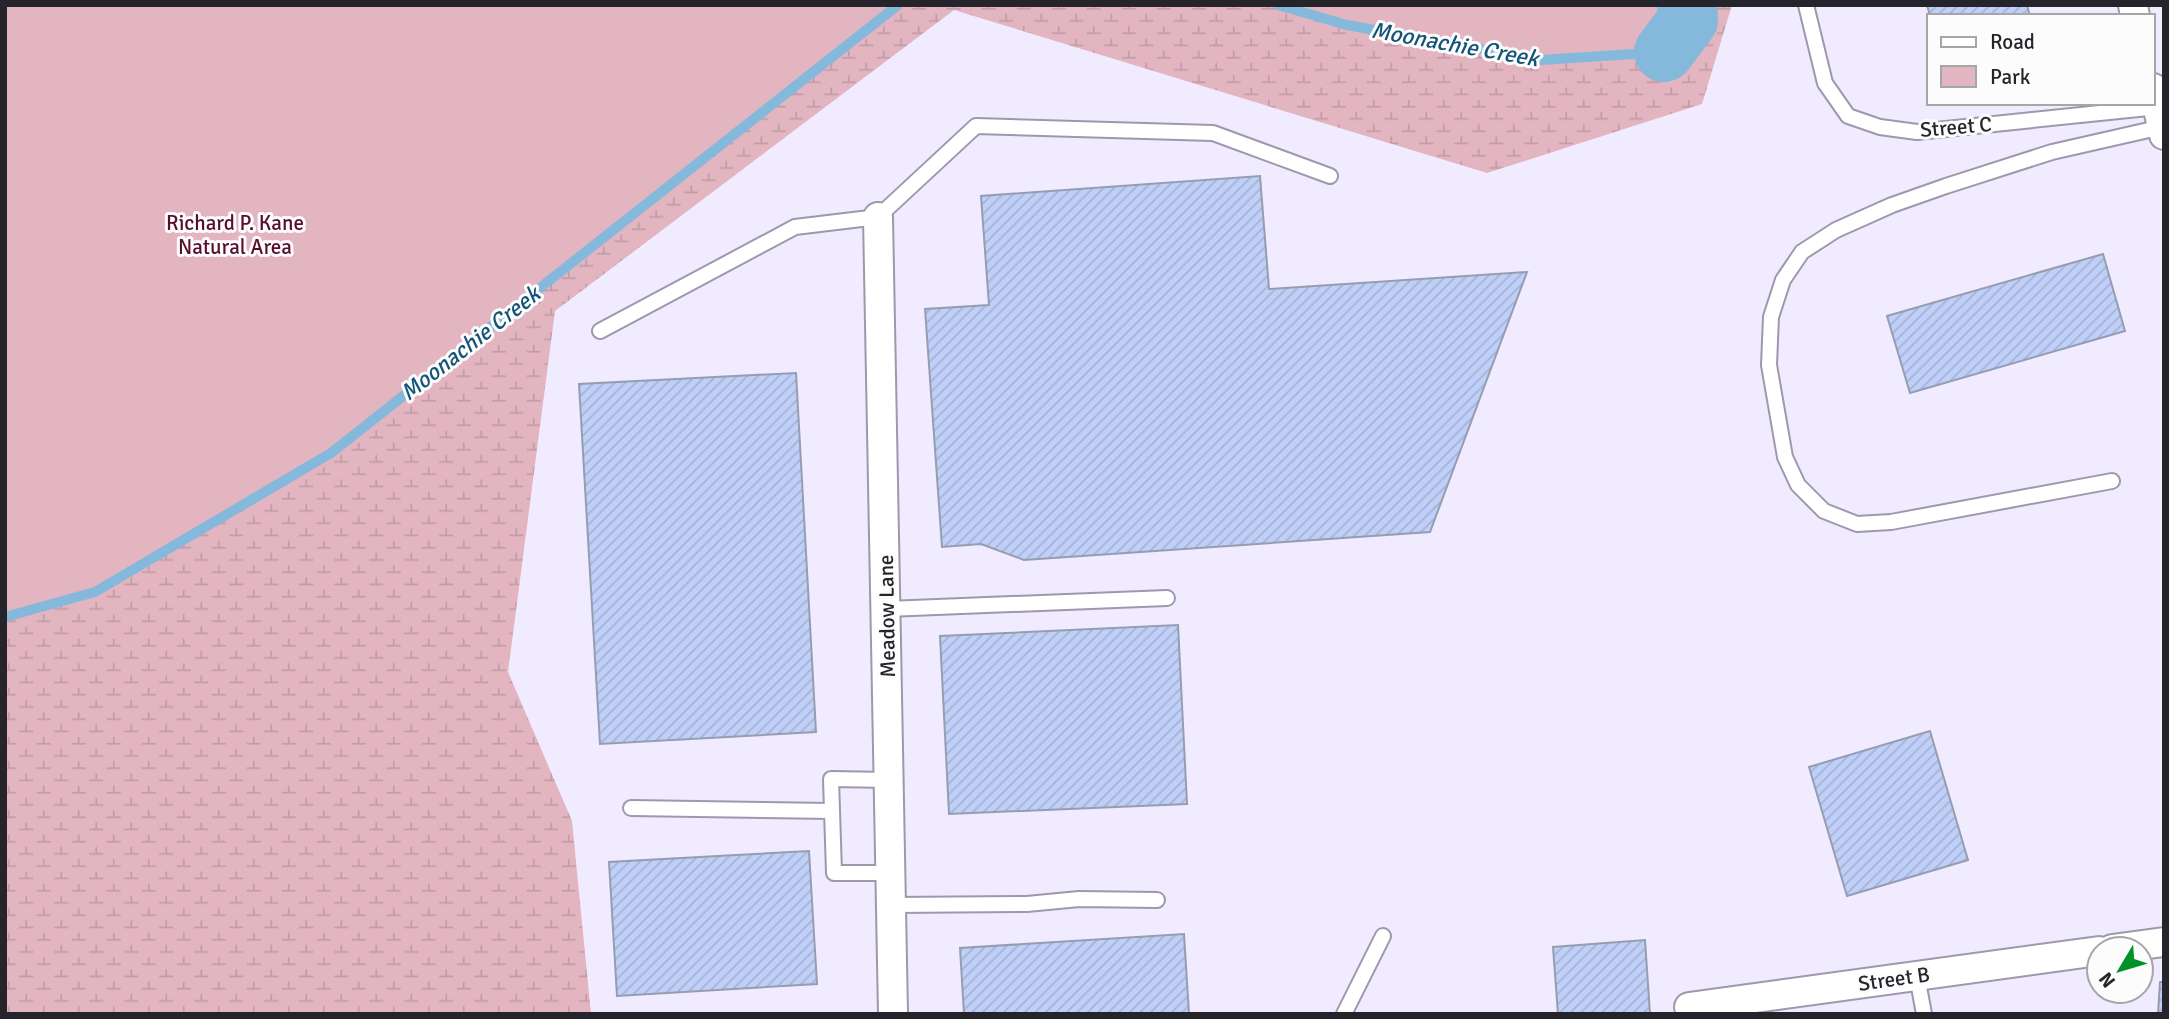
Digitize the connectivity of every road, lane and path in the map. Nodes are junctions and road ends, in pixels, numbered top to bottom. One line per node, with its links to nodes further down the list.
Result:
1 (1805, 5): 2 (lane, Street C)
2 (2159, 114): 6 (lane)
3 (1330, 177): 4 (lane)
4 (878, 218): 5 (lane); 8 (street, Meadow Lane)
5 (600, 331)
6 (2112, 481)
7 (1167, 598): 8 (lane)
8 (887, 609): 9 (street, Meadow Lane)
9 (890, 780): 11 (lane); 12 (street, Meadow Lane)
10 (631, 808): 11 (lane)
11 (832, 811): 12 (lane)
12 (892, 873): 14 (street, Meadow Lane)
13 (1157, 900): 14 (lane)
14 (892, 905): 19 (street, Meadow Lane)
15 (1383, 936): 20 (lane)
16 (2085, 953): 17 (street, Street B)
17 (1917, 976): 18 (street, Street B); 21 (lane)
18 (1690, 1010)
19 (893, 1014)
20 (1344, 1014)
21 (1924, 1014)

